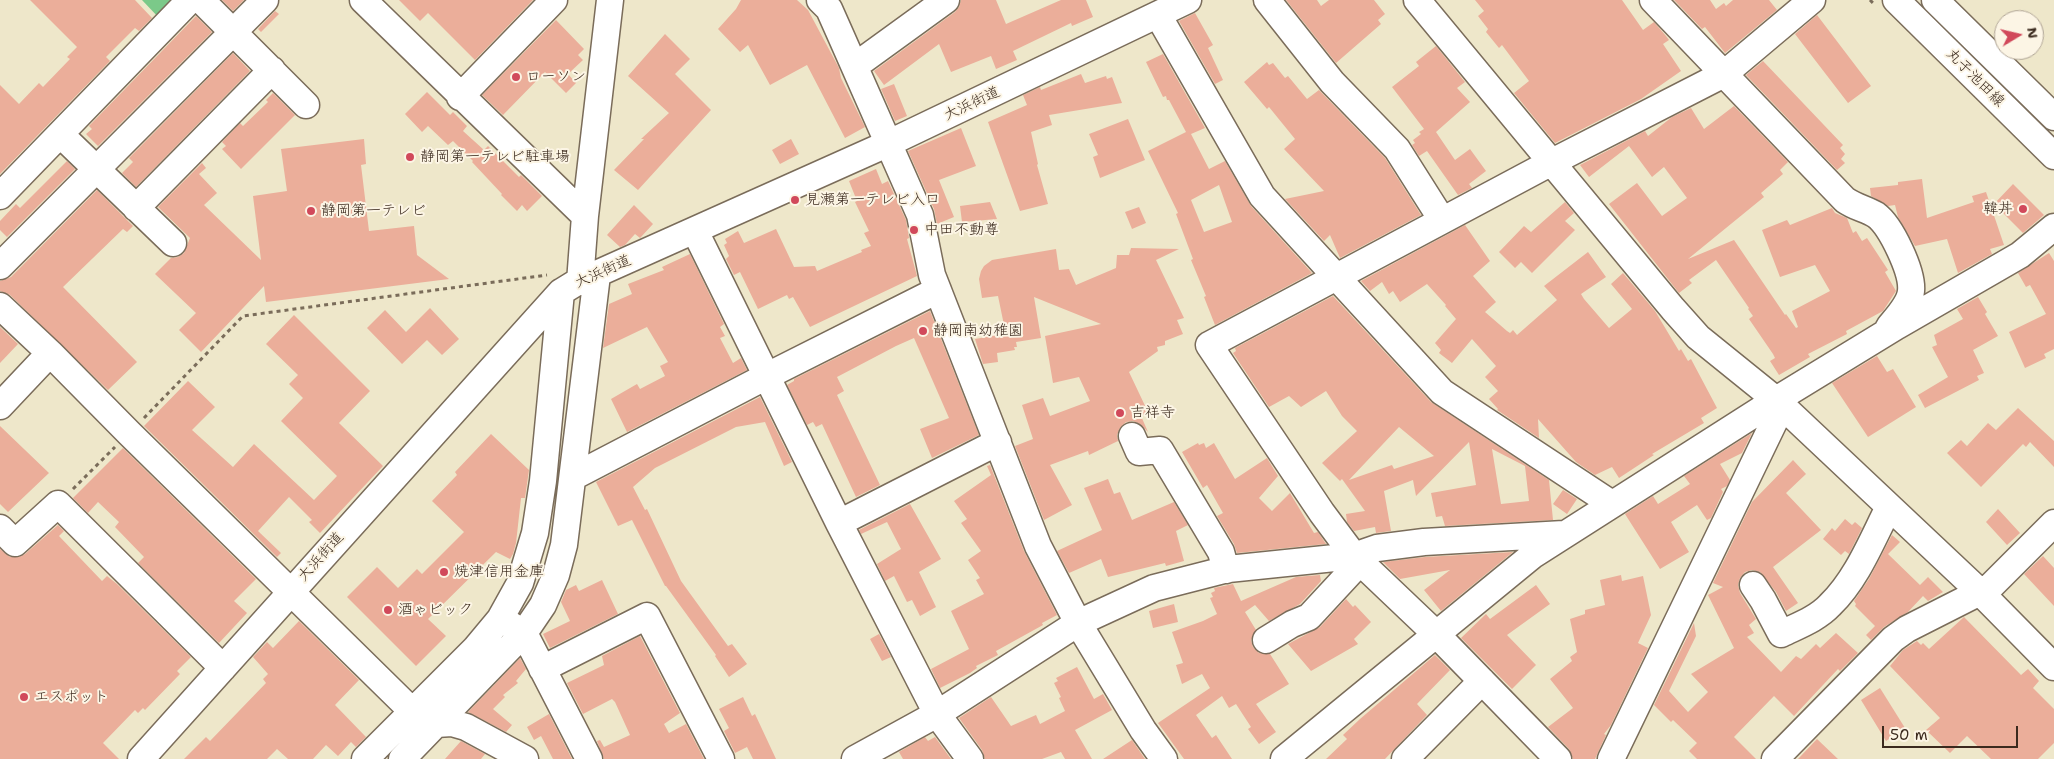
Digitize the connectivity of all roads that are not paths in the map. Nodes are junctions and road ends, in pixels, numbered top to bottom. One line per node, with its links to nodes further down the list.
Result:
1 (190, 0): 24 (street)
2 (201, 0): 17 (street)
3 (264, 0): 17 (street)
4 (363, 0): 21 (street)
5 (554, 0): 21 (street)
6 (610, 0): 31 (street)
7 (820, 0): 18 (street)
8 (946, 0): 18 (street)
9 (1188, 0): 16 (street, 大浜街道)
10 (1267, 0): 32 (street)
11 (1417, 0): 27 (street)
12 (1653, 0): 20 (street)
13 (1812, 0): 20 (street)
14 (1896, 0): 26 (street, 丸子池田線)
15 (1935, 0): 23 (street, 丸子池田線)
16 (1158, 15): 25 (street, 大浜街道); 37 (street)
17 (233, 31): 19 (street); 28 (street)
18 (855, 66): 25 (street)
19 (272, 70): 22 (street); 30 (street)
20 (1724, 74): 27 (street); 41 (street)
21 (460, 97): 31 (street)
22 (306, 105)
23 (2054, 118)
24 (60, 134): 28 (street); 29 (street)
25 (887, 144): 34 (street, 大浜街道); 39 (street)
26 (2054, 156)
27 (1552, 162): 32 (street); 44 (street)
28 (97, 170): 30 (street); 36 (street)
29 (0, 196)
30 (136, 208): 35 (street)
31 (585, 216): 38 (street)
32 (1442, 220): 37 (street)
33 (2054, 227): 41 (street)
34 (695, 231): 38 (street, 大浜街道); 43 (street)
35 (173, 243)
36 (0, 266)
37 (1336, 276): 49 (street); 55 (street)
38 (573, 281): 48 (street); 58 (street, 大浜街道); 60 (street)
39 (938, 290): 43 (street); 47 (street)
40 (0, 306): 42 (street)
41 (1882, 335): 44 (street)
42 (50, 353): 45 (street); 58 (street)
43 (767, 376): 48 (street); 51 (street)
44 (1776, 400): 49 (street); 50 (street); 84 (street)
45 (0, 406)
46 (1132, 436): 56 (street)
47 (998, 442): 51 (street); 61 (street)
48 (573, 477): 62 (street)
49 (1612, 504): 54 (street)
50 (1889, 506): 57 (street); 59 (street)
51 (839, 523): 70 (street)
52 (2054, 523): 59 (street)
53 (0, 528): 66 (street)
54 (1566, 534): 55 (street); 63 (street)
55 (1357, 559): 56 (street); 63 (street); 64 (street)
56 (1226, 570): 61 (street)
57 (1753, 585)
58 (291, 591): 66 (street, 大浜街道); 69 (street)
59 (1981, 594): 65 (street); 85 (street)
60 (500, 619): 62 (street); 69 (street)
61 (1078, 623): 70 (street); 80 (street)
62 (524, 633): 67 (street); 71 (street)
63 (1436, 634): 68 (street); 81 (street)
64 (1266, 640)
65 (2054, 667)
66 (223, 668): 72 (street, 大浜街道)
67 (542, 669): 76 (street); 77 (street)
68 (1482, 681): 82 (street); 83 (street)
69 (412, 711): 73 (street)
70 (937, 714): 78 (street); 79 (street)
71 (436, 724): 74 (street); 75 (street)
72 (141, 759)
73 (365, 759)
74 (402, 759)
75 (525, 759)
76 (589, 759)
77 (721, 759)
78 (856, 759)
79 (970, 759)
80 (1164, 759)
81 (1284, 759)
82 (1405, 759)
83 (1558, 759)
84 (1611, 759)
85 (1775, 759)

